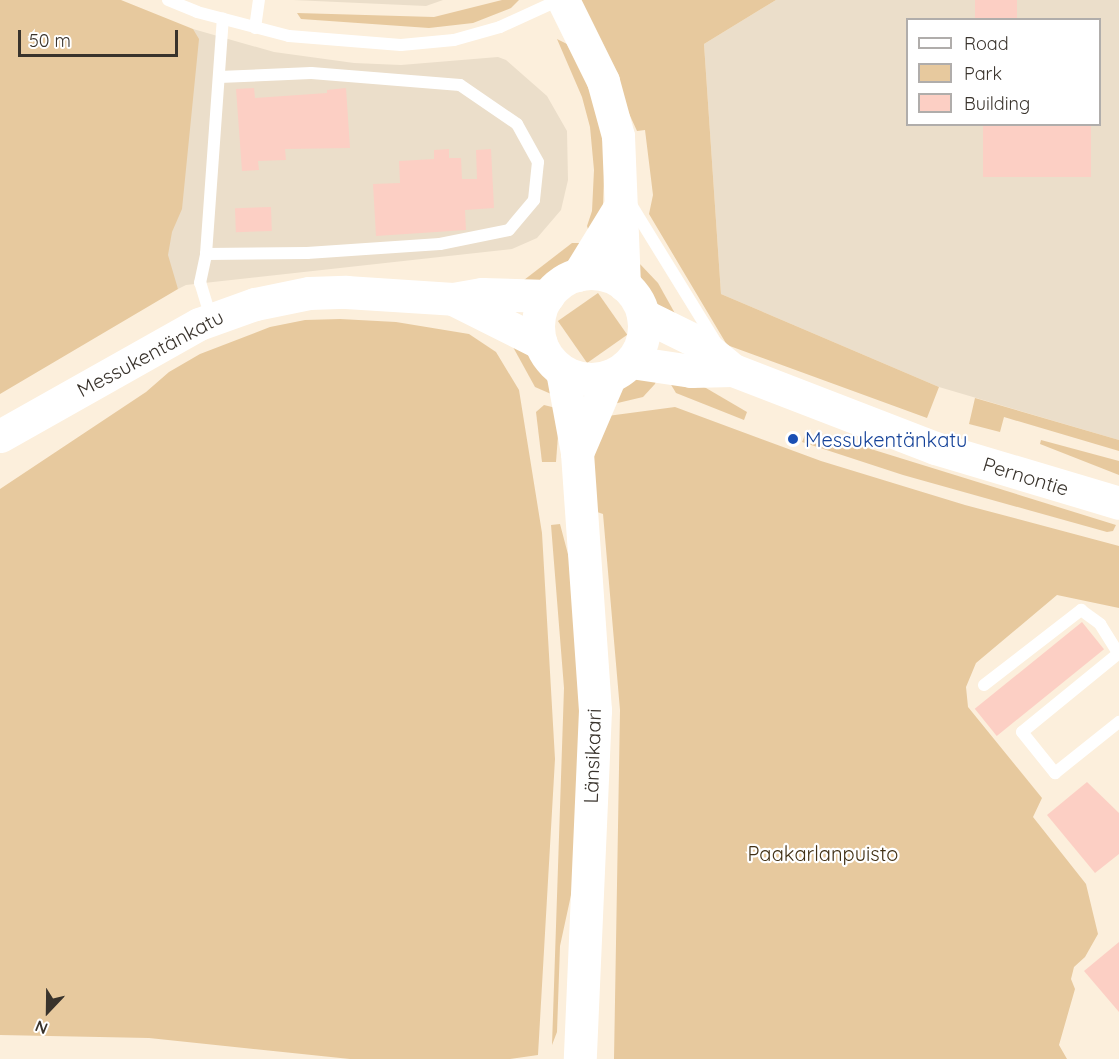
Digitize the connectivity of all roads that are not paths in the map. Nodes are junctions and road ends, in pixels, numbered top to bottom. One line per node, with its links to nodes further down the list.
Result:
1 (168, 0): 4 (lane)
2 (259, 0): 5 (lane)
3 (561, 0): 5 (lane); 7 (street)
4 (223, 20): 5 (lane); 6 (lane)
5 (255, 28)
6 (219, 77): 8 (lane); 8 (lane)
7 (620, 200): 9 (street); 10 (street); 17 (lane)
8 (206, 254): 14 (lane)
9 (578, 275): 10 (street); 11 (street)
10 (624, 285): 13 (street)
11 (548, 296): 12 (street, Messukentänkatu); 15 (street)
12 (453, 299): 14 (street, Messukentänkatu); 15 (street, Messukentänkatu)
13 (643, 315): 16 (street); 17 (street, Pernontie)
14 (211, 319): 19 (street, Messukentänkatu)
15 (541, 343): 18 (street)
16 (620, 369): 17 (street, Pernontie); 18 (street); 20 (street, Länsikaari)
17 (733, 370): 21 (street, Pernontie)
18 (562, 371): 20 (street, Länsikaari)
19 (0, 436)
20 (578, 453): 25 (street, Länsikaari)
21 (1119, 503)
22 (1118, 653): 23 (lane); 24 (lane)
23 (984, 685)
24 (1119, 722)
25 (580, 1059)

